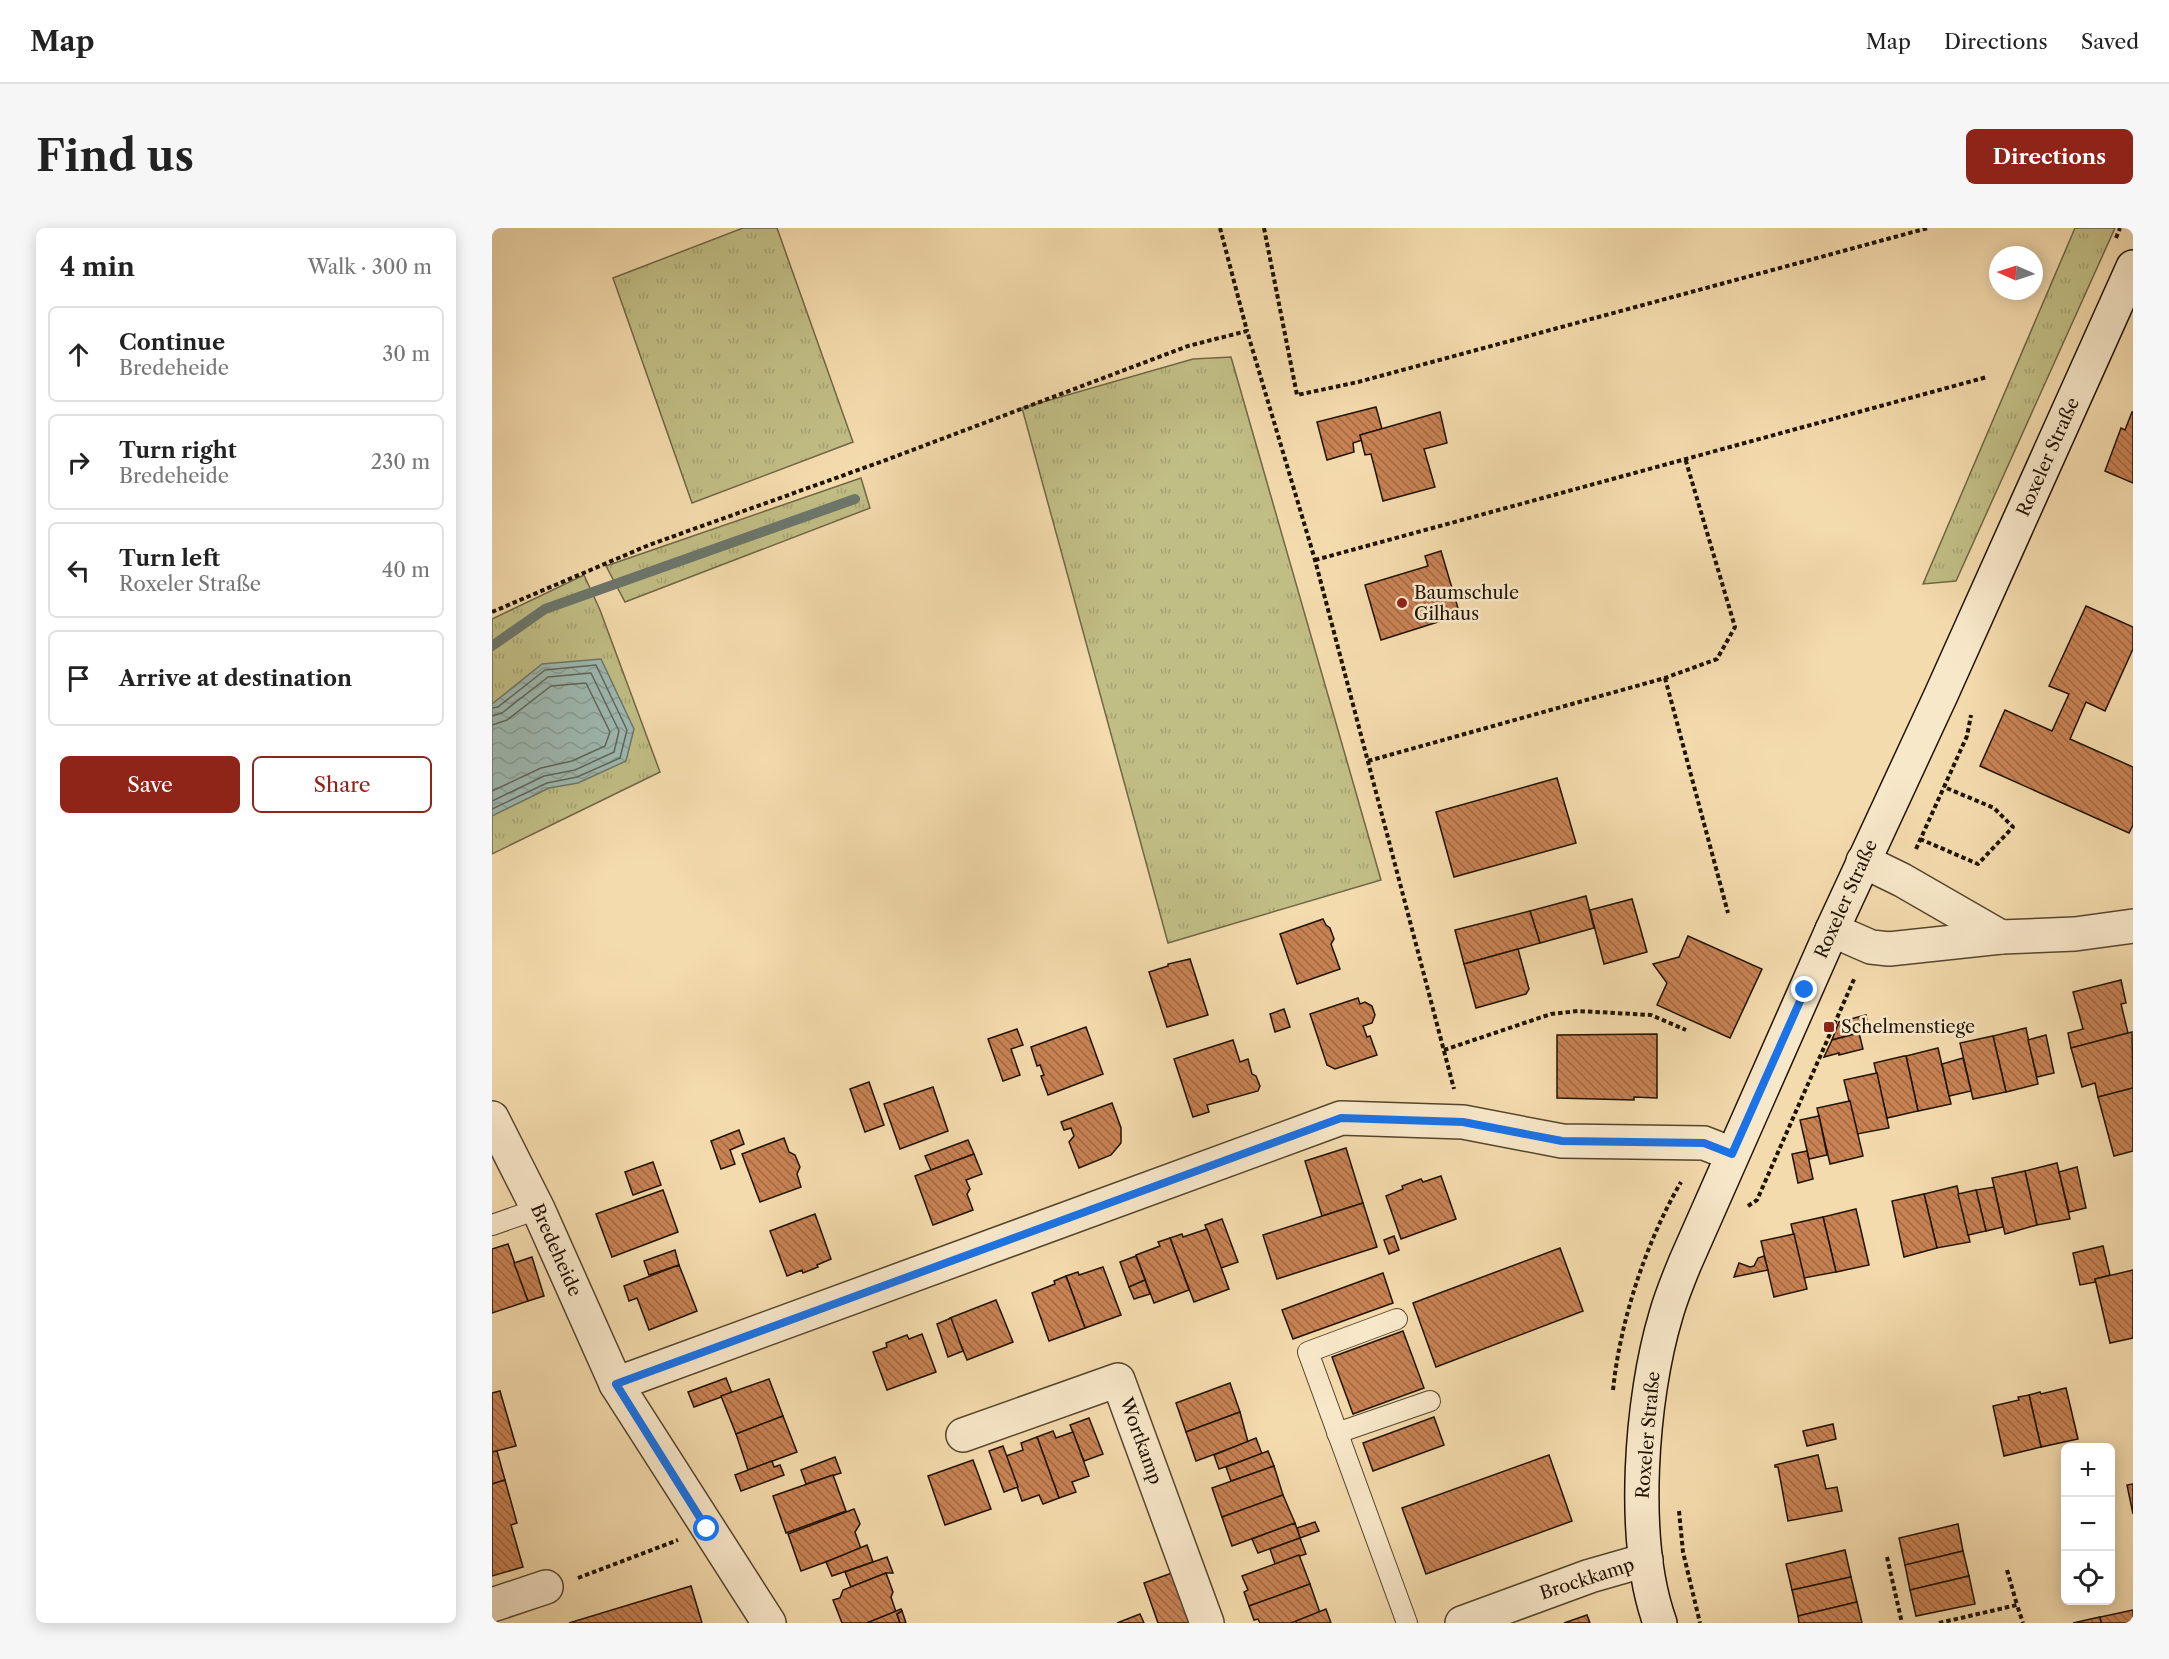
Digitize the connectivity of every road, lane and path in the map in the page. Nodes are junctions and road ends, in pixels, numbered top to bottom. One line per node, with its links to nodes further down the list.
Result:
1 (1220, 228): 5 (path)
2 (1264, 228): 3 (path)
3 (1928, 228)
4 (2133, 267): 14 (street, Roxeler Straße)
5 (1247, 331): 8 (path); 9 (path)
6 (1987, 376): 7 (path)
7 (1685, 458): 8 (path); 10 (path)
8 (1316, 560): 11 (path)
9 (492, 612)
10 (1665, 678): 11 (path); 15 (path)
11 (1368, 761): 21 (path)
12 (1944, 787): 13 (path)
13 (1920, 839)
14 (1863, 861): 17 (street, Roxeler Straße); 18 (street)
15 (1728, 913)
16 (2133, 926): 18 (street)
17 (1832, 930): 19 (street); 24 (street, Roxeler Straße)
18 (2001, 937): 19 (street)
19 (1871, 947): 25 (path)
20 (1686, 1030): 21 (path)
21 (1444, 1050): 23 (path)
22 (492, 1118): 26 (street, Bredeheide)
23 (1463, 1122): 24 (street); 29 (street)
24 (1732, 1154): 36 (street, Roxeler Straße)
25 (1747, 1206)
26 (538, 1209): 27 (lane); 29 (street, Bredeheide)
27 (492, 1225)
28 (1397, 1319): 31 (lane)
29 (616, 1384): 34 (street, Bredeheide)
30 (1430, 1401): 31 (lane)
31 (1337, 1433): 43 (lane)
32 (963, 1435): 42 (street, Wortkamp)
33 (1679, 1510): 46 (path)
34 (707, 1529): 38 (path); 41 (street, Bredeheide)
35 (1887, 1557): 47 (path)
36 (1646, 1560): 44 (street, Brockkamp); 45 (street, Roxeler Straße)
37 (2007, 1570): 40 (path)
38 (546, 1587): 39 (street)
39 (492, 1605)
40 (2017, 1605): 48 (path); 49 (path)
41 (769, 1623)
42 (1207, 1623)
43 (1407, 1623)
44 (1462, 1623)
45 (1660, 1623)
46 (1700, 1623)
47 (1902, 1623)
48 (1939, 1623)
49 (2023, 1623)

